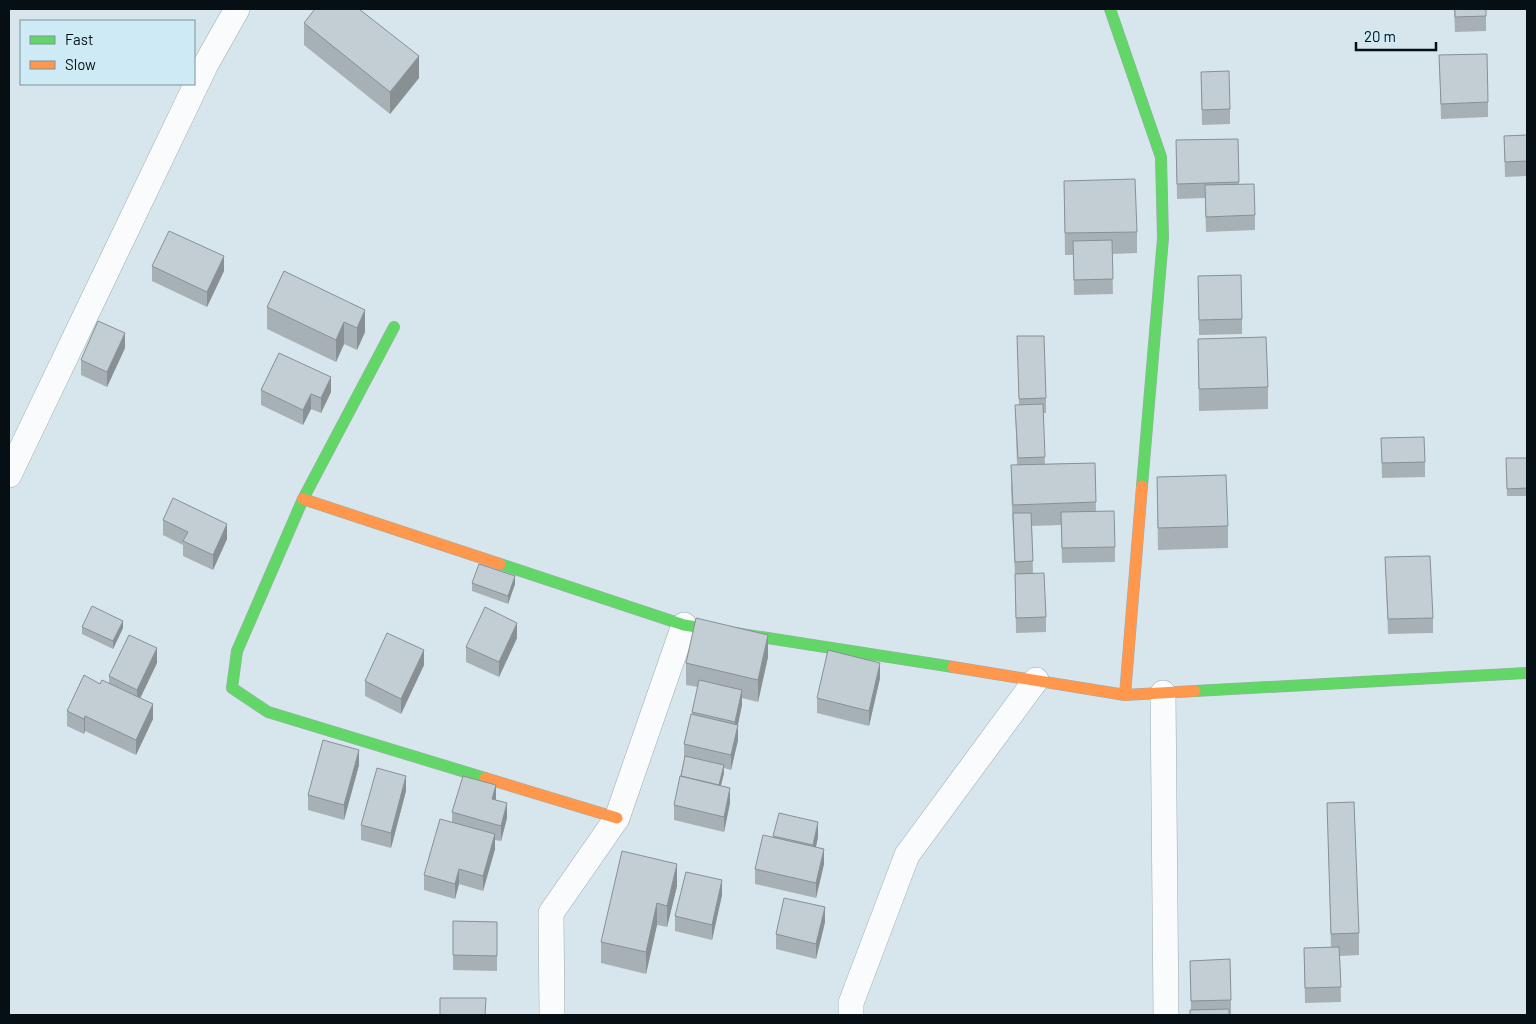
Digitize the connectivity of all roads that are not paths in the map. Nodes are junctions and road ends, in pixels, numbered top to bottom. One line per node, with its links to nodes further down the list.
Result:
1 (237, 9): 4 (street)
2 (1110, 9): 10 (street)
3 (394, 326): 5 (street)
4 (9, 474)
5 (303, 499): 6 (street); 11 (street)
6 (684, 626): 8 (street); 11 (street)
7 (1527, 673): 9 (street)
8 (1036, 680): 10 (street); 13 (street)
9 (1163, 693): 10 (street); 14 (street)
10 (1125, 695)
11 (617, 818): 12 (street)
12 (552, 1015)
13 (851, 1015)
14 (1166, 1015)

